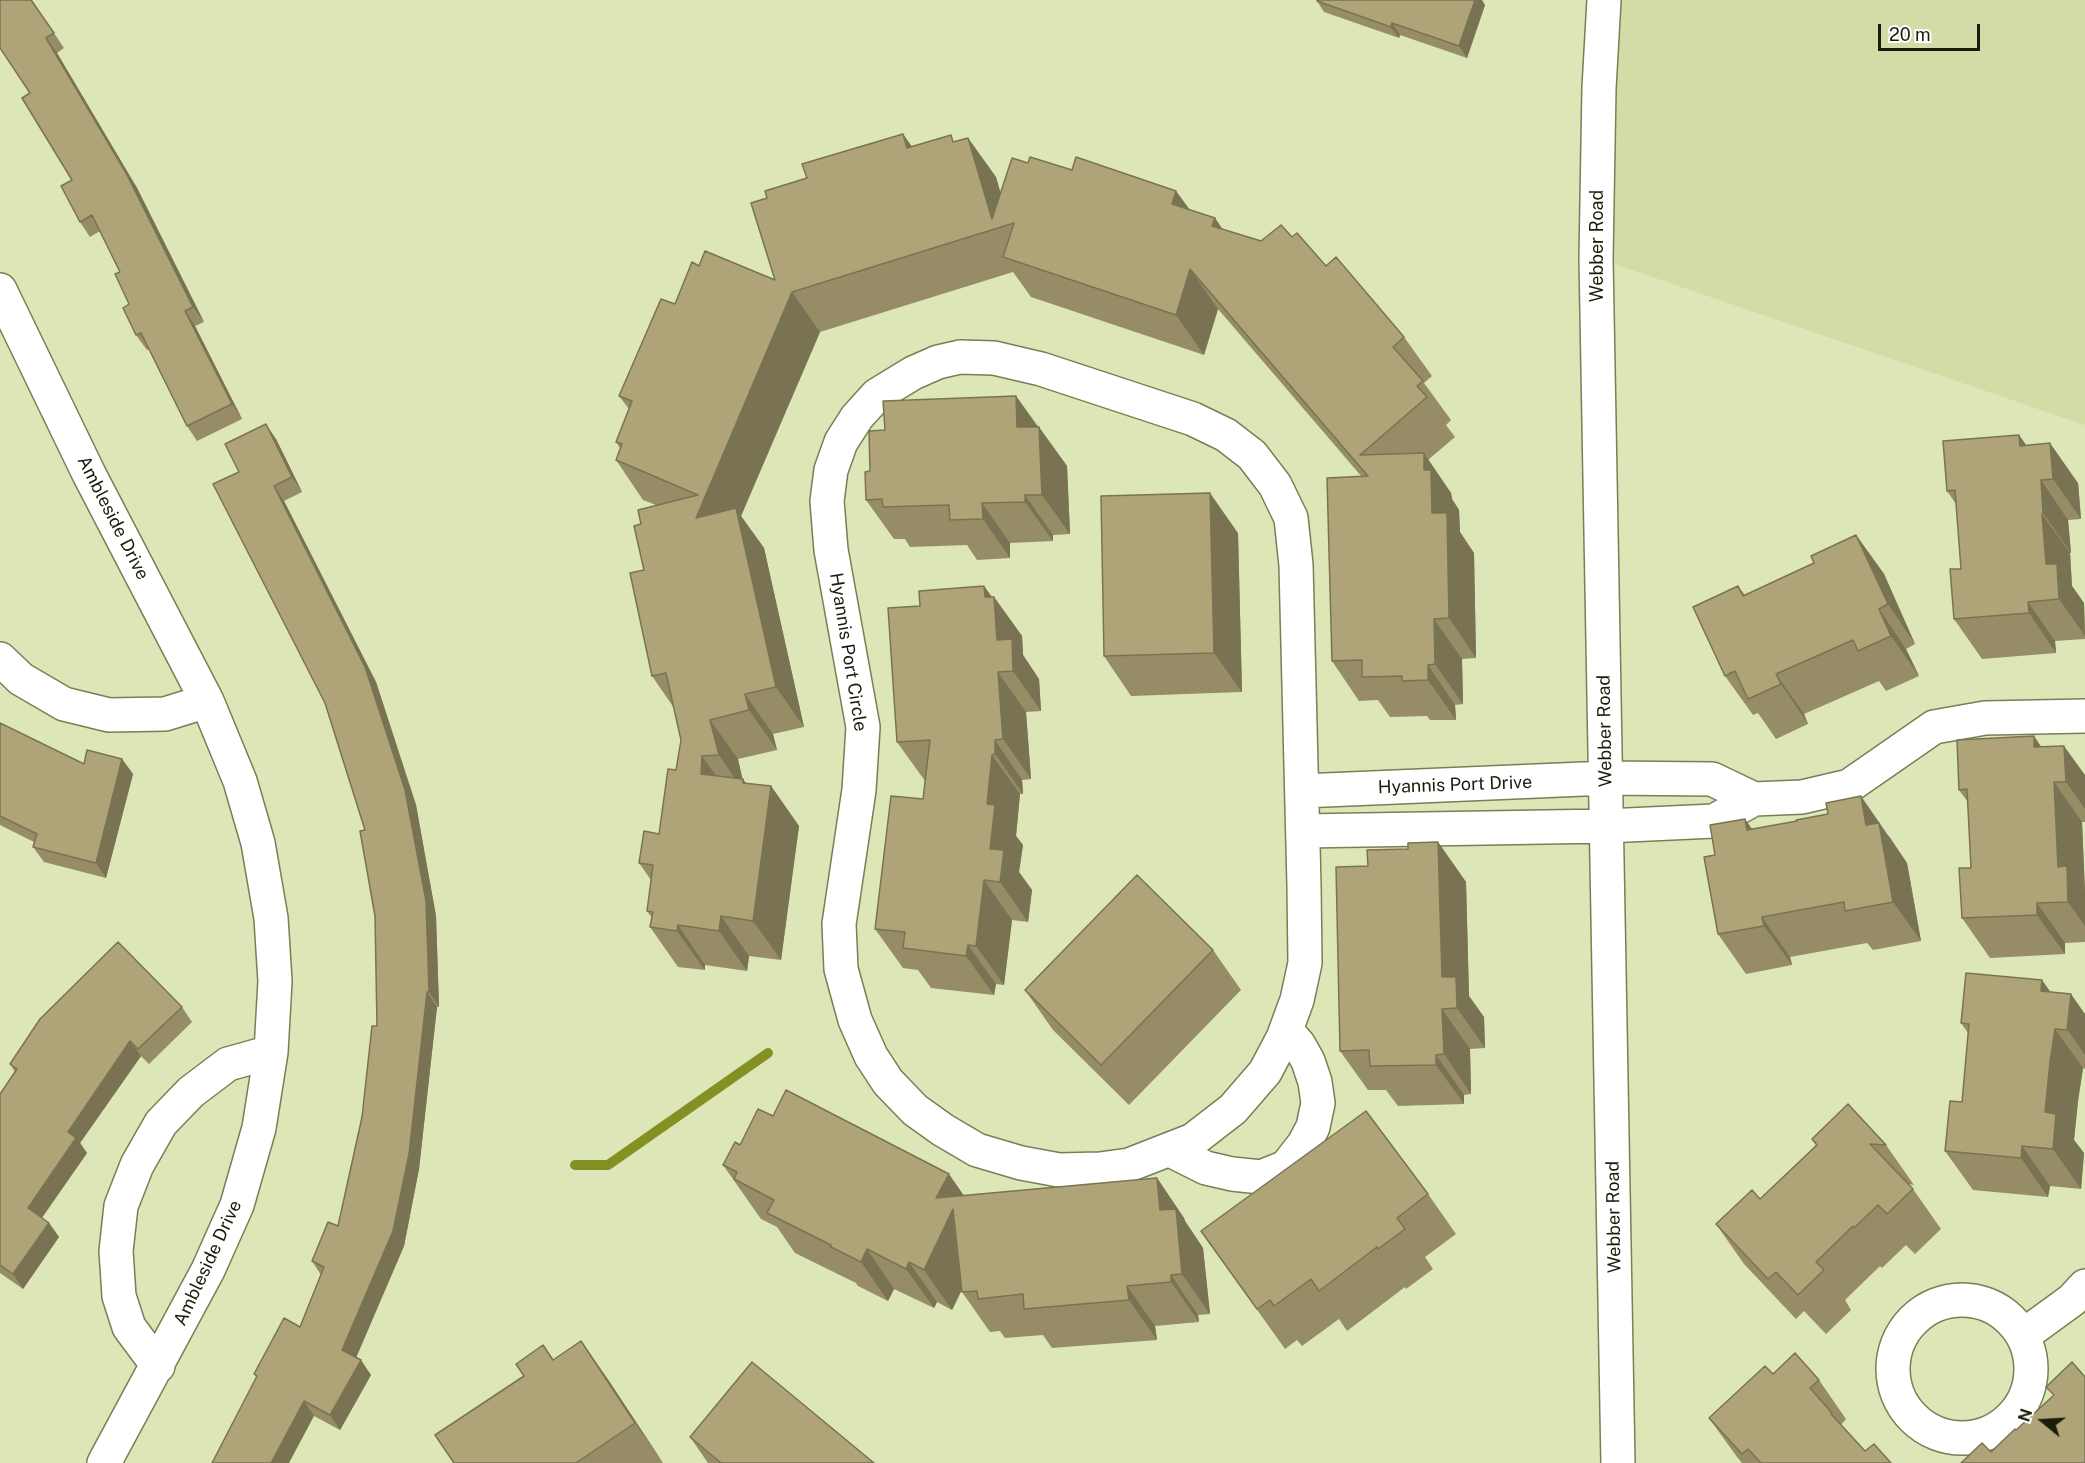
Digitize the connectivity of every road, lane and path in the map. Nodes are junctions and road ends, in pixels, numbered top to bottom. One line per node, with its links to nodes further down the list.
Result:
1 (1604, 0): 7 (street, Webber Road)
2 (0, 290): 3 (street, Ambleside Drive)
3 (11, 342): 5 (street, Ambleside Drive)
4 (0, 659): 5 (street)
5 (207, 701): 13 (street, Ambleside Drive)
6 (2085, 716): 9 (street)
7 (1607, 778): 8 (street, Hyannis Port Drive); 9 (street, Hyannis Port Drive); 10 (street, Webber Road)
8 (1302, 791): 11 (street, Hyannis Port Circle); 14 (street, Hyannis Port Circle)
9 (1754, 799): 10 (street)
10 (1606, 826): 11 (street); 19 (street, Webber Road)
11 (1303, 831): 12 (street, Hyannis Port Circle)
12 (1286, 1030): 14 (street, Hyannis Port Circle); 14 (street)
13 (271, 1052): 17 (street, Ambleside Drive); 17 (street)
14 (1170, 1150)
15 (2085, 1286): 16 (street)
16 (2024, 1335): 16 (street)
17 (158, 1366): 18 (street, Ambleside Drive)
18 (104, 1463)
19 (1618, 1463)

